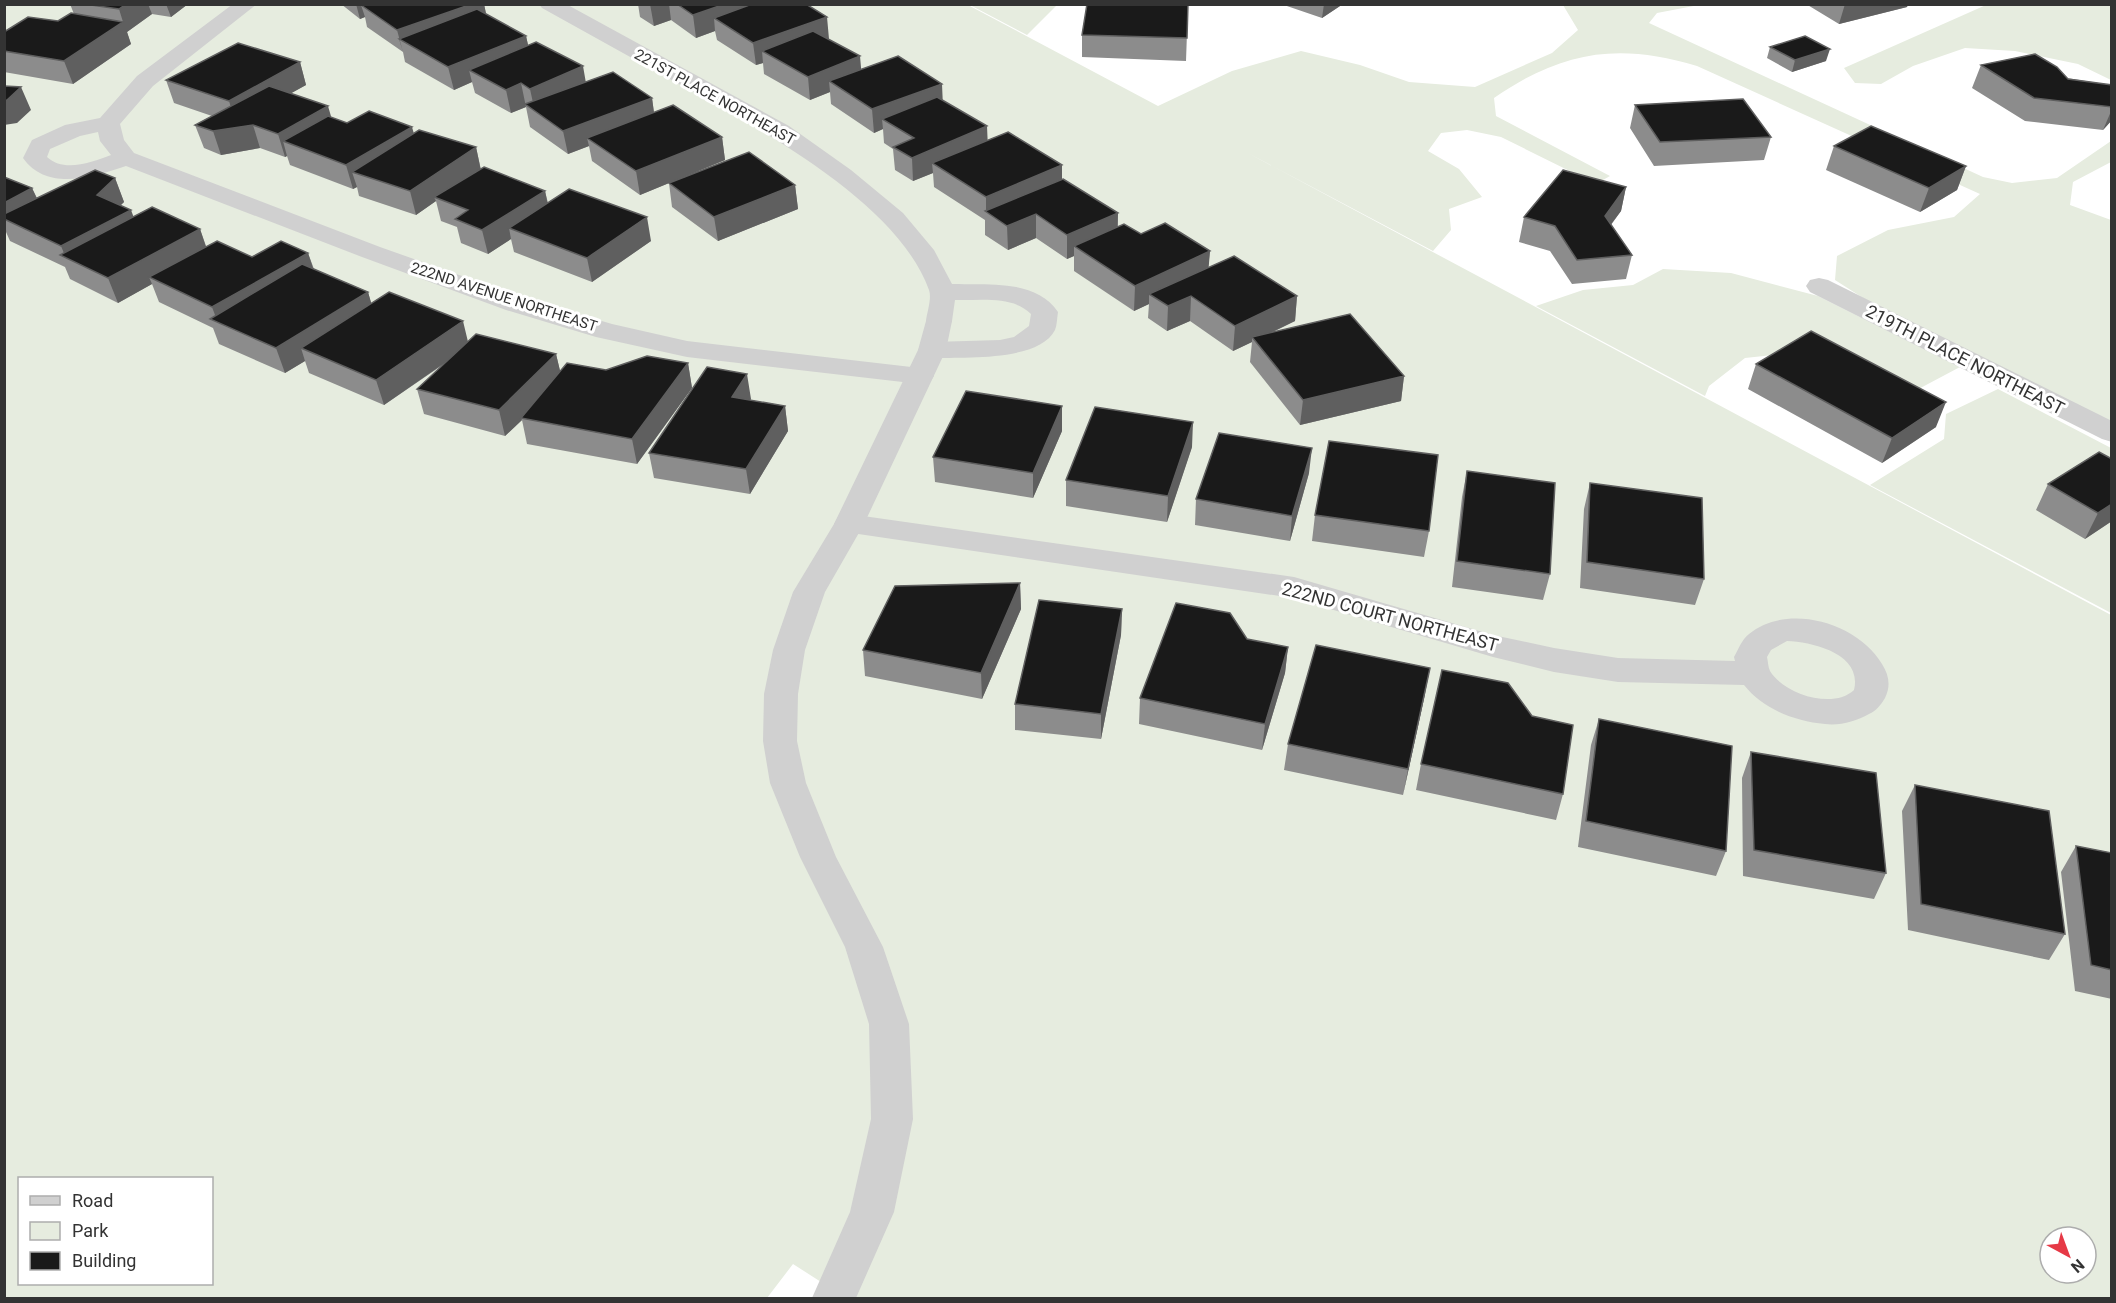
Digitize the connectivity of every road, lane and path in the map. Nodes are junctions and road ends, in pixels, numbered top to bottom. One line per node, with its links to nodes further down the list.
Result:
1 (247, 4): 4 (street, 222ND AVENUE NORTHEAST)
2 (549, 4): 4 (street, 221ST PLACE NORTHEAST)
3 (1819, 286): 5 (street, 219TH PLACE NORTHEAST)
4 (934, 335): 6 (street)
5 (2112, 433)
6 (849, 524): 7 (street, 222ND COURT NORTHEAST); 8 (street)
7 (1753, 672)
8 (834, 1299)

